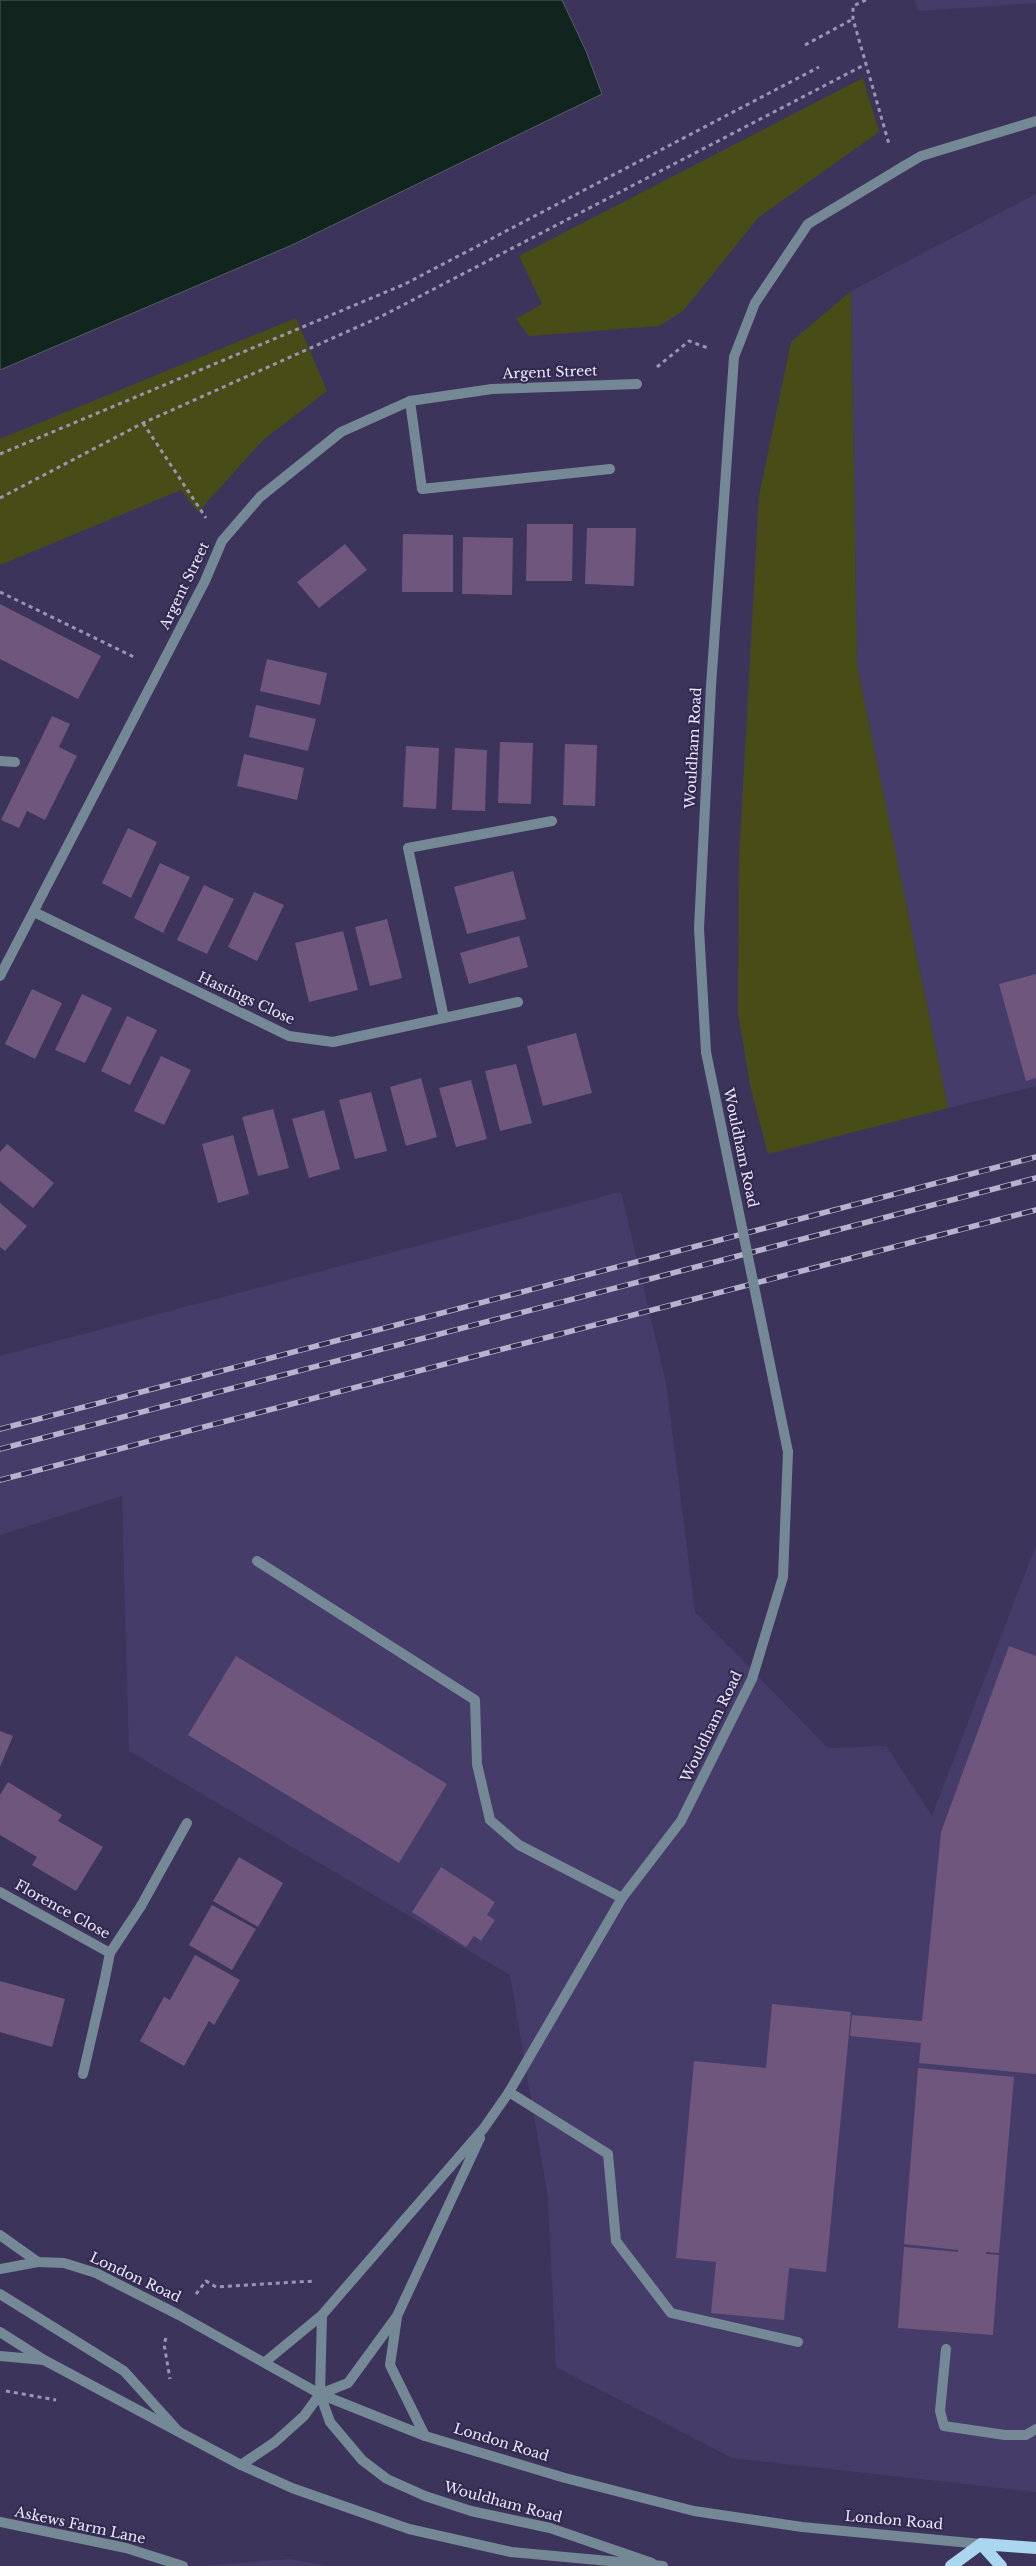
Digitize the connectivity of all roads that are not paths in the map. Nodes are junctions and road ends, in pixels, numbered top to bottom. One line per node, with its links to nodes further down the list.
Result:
1 (1036, 121): 15 (street, Wouldham Road, bridge)
2 (637, 384): 3 (street, Argent Street)
3 (410, 401): 4 (street); 8 (street, Argent Street)
4 (610, 469)
5 (0, 761): 6 (street)
6 (15, 762)
7 (552, 821): 11 (street)
8 (34, 912): 9 (street, Argent Street); 11 (street, Hastings Close)
9 (0, 976)
10 (518, 1002): 11 (street, Hastings Close)
11 (444, 1018)
12 (257, 1561): 15 (street)
13 (187, 1823): 16 (street, Florence Close)
14 (0, 1892): 16 (street, Florence Close)
15 (622, 1898): 18 (street, Wouldham Road)
16 (110, 1953): 17 (street, Florence Close)
17 (83, 2074)
18 (509, 2092): 19 (street, Wouldham Road); 27 (street)
19 (484, 2128): 24 (street, Wouldham Road); 25 (street, Wouldham Road)
20 (0, 2235): 21 (street)
21 (38, 2262): 22 (street); 31 (street, London Road)
22 (0, 2269)
23 (0, 2294): 34 (street)
24 (322, 2315): 31 (street, Wouldham Road); 32 (street, Wouldham Road)
25 (397, 2316): 32 (street, Wouldham Road); 35 (street, Wouldham Road)
26 (0, 2332): 30 (street)
27 (798, 2342)
28 (946, 2349): 33 (street)
29 (0, 2356): 30 (street)
30 (44, 2360): 34 (street)
31 (265, 2362): 32 (street, London Road)
32 (320, 2394): 35 (street, London Road); 36 (street); 41 (street, Wouldham Road)
33 (1036, 2429)
34 (179, 2432): 36 (street)
35 (424, 2436): 38 (street, London Road)
36 (240, 2465): 41 (street)
37 (0, 2522): 40 (street, Askews Farm Lane)
38 (981, 2544): 39 (main road, London Road); 42 (main road); 43 (main road)
39 (1036, 2548)
40 (183, 2566)
41 (662, 2566)
42 (952, 2566)
43 (1001, 2566)

